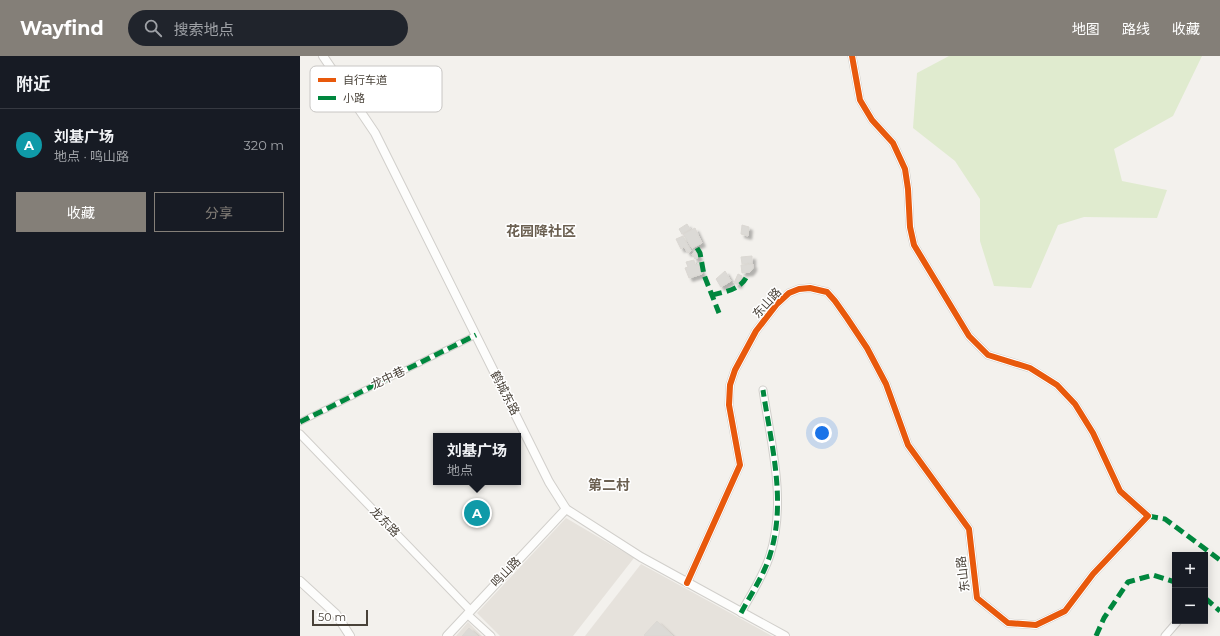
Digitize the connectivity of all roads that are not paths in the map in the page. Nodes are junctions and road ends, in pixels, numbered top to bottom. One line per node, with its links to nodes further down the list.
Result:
1 (323, 56): 3 (street, 鹤城东路)
2 (852, 56): 11 (street, 东山路)
3 (330, 66)
4 (361, 112): 5 (street, 鹤城东路)
5 (476, 335): 7 (street, 龙中巷); 9 (street, 鹤城东路)
6 (762, 390): 13 (street)
7 (300, 422)
8 (300, 434): 12 (street, 龙东路)
9 (566, 510): 11 (street, 鹤城东路); 12 (street, 鸣山路)
10 (300, 581): 15 (street)
11 (687, 583): 13 (street, 鹤城东路)
12 (469, 612): 16 (street, 鸣山路); 17 (street, 龙东路)
13 (741, 612): 18 (street, 鹤城东路)
14 (1175, 624): 19 (street)
15 (350, 636)
16 (447, 636)
17 (491, 636)
18 (784, 636)
19 (1164, 636)

